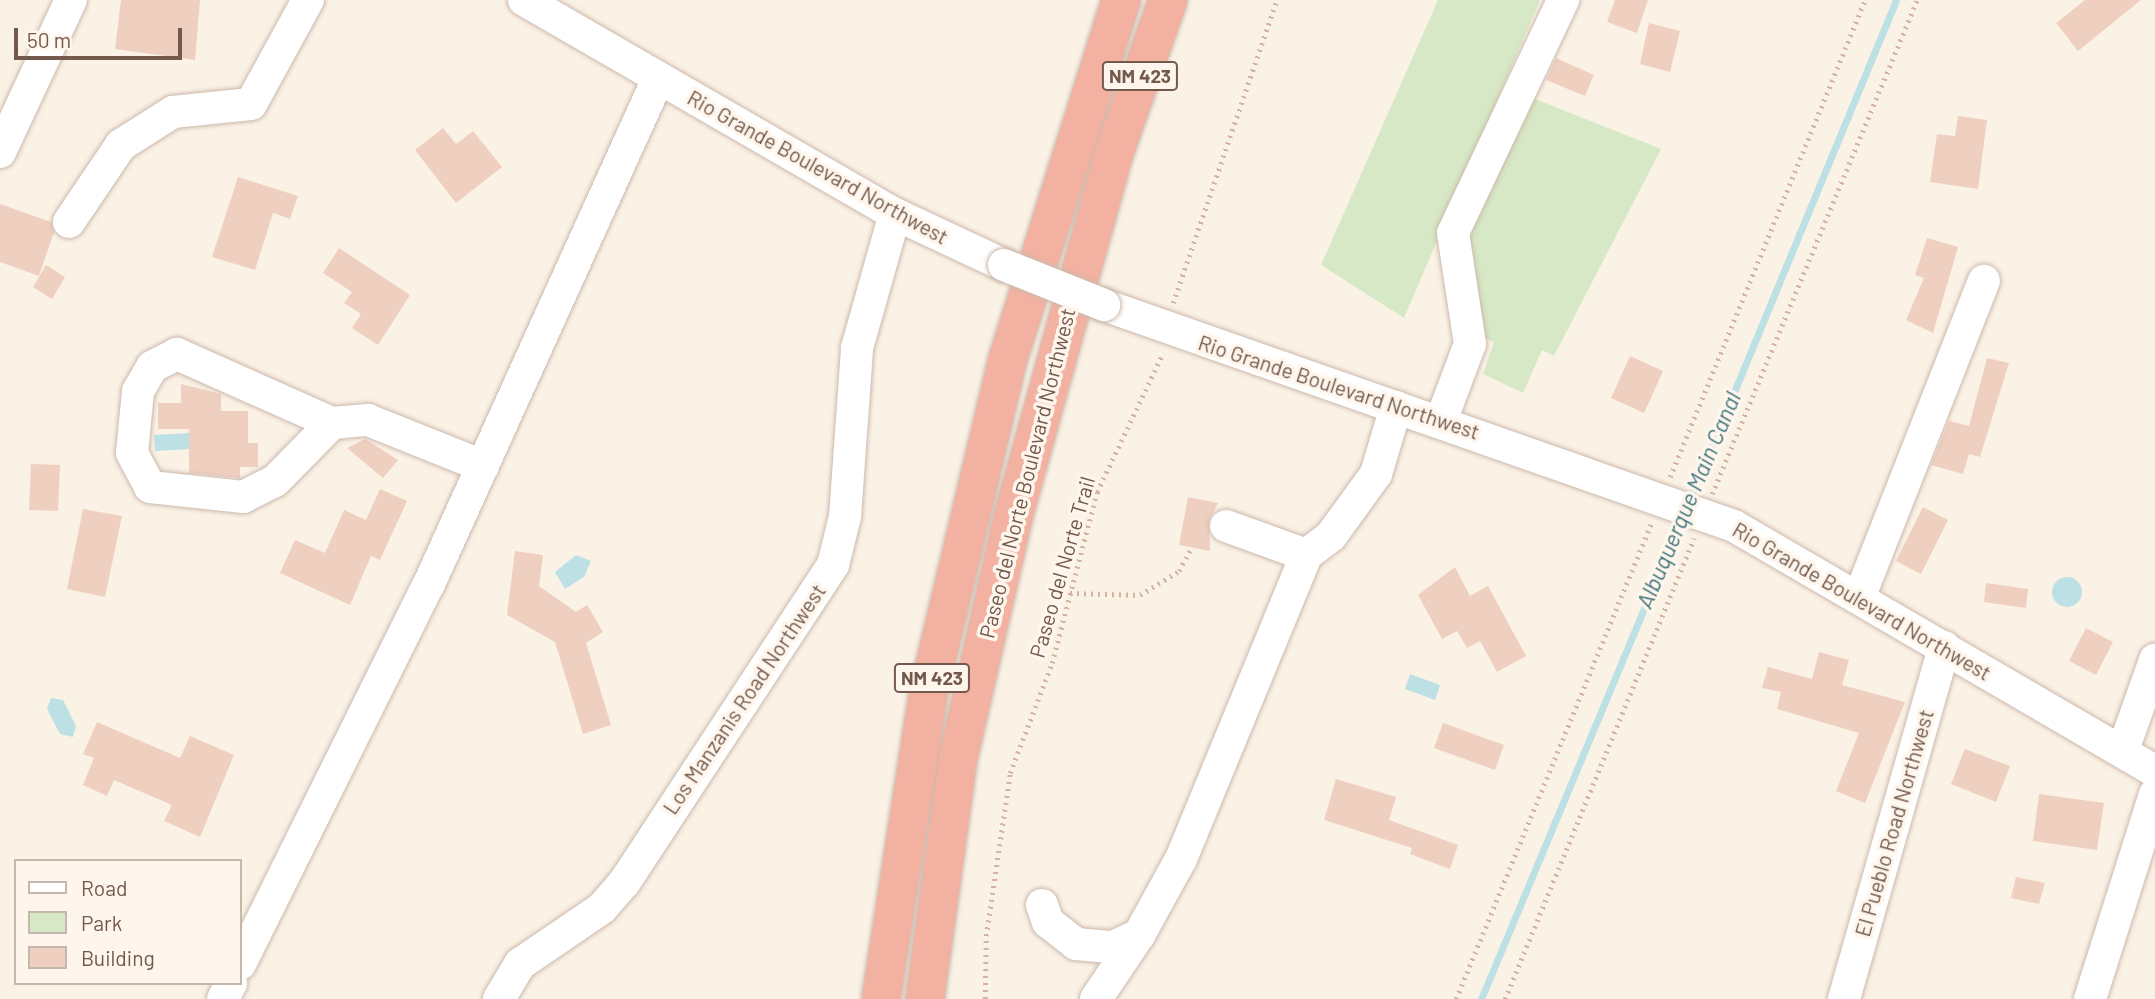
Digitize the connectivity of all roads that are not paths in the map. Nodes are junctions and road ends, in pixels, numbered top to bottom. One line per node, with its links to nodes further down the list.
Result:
1 (71, 0): 8 (street)
2 (309, 0): 10 (street)
3 (524, 0): 7 (street, Rio Grande Boulevard Northwest)
4 (1121, 0): 28 (highway, Paseo del Norte Boulevard Northwest / NM 423)
5 (1168, 0): 29 (highway, Paseo del Norte Boulevard Northwest / NM 423)
6 (1563, 0): 13 (street)
7 (658, 79): 9 (street, Rio Grande Boulevard Northwest); 15 (street)
8 (0, 152)
9 (895, 214): 12 (street, Rio Grande Boulevard Northwest, bridge); 27 (street, Los Manzanis Road Northwest)
10 (69, 222)
11 (1984, 281): 18 (street)
12 (1396, 407): 13 (street, Rio Grande Boulevard Northwest); 17 (street)
13 (1441, 421): 18 (street, Rio Grande Boulevard Northwest)
14 (332, 423): 14 (street); 15 (street)
15 (483, 466): 26 (street)
16 (1226, 526): 17 (street)
17 (1306, 555): 25 (street)
18 (1860, 598): 19 (street, Rio Grande Boulevard Northwest)
19 (1944, 647): 21 (street, Rio Grande Boulevard Northwest); 31 (street, El Pueblo Road Northwest)
20 (2155, 660): 21 (street)
21 (2123, 750): 22 (street, Rio Grande Boulevard Northwest)
22 (2155, 771)
23 (2155, 794): 32 (street)
24 (1042, 905): 25 (street)
25 (1139, 935): 30 (street)
26 (242, 960)
27 (499, 999)
28 (881, 999)
29 (925, 999)
30 (1096, 999)
31 (1844, 999)
32 (2090, 999)

